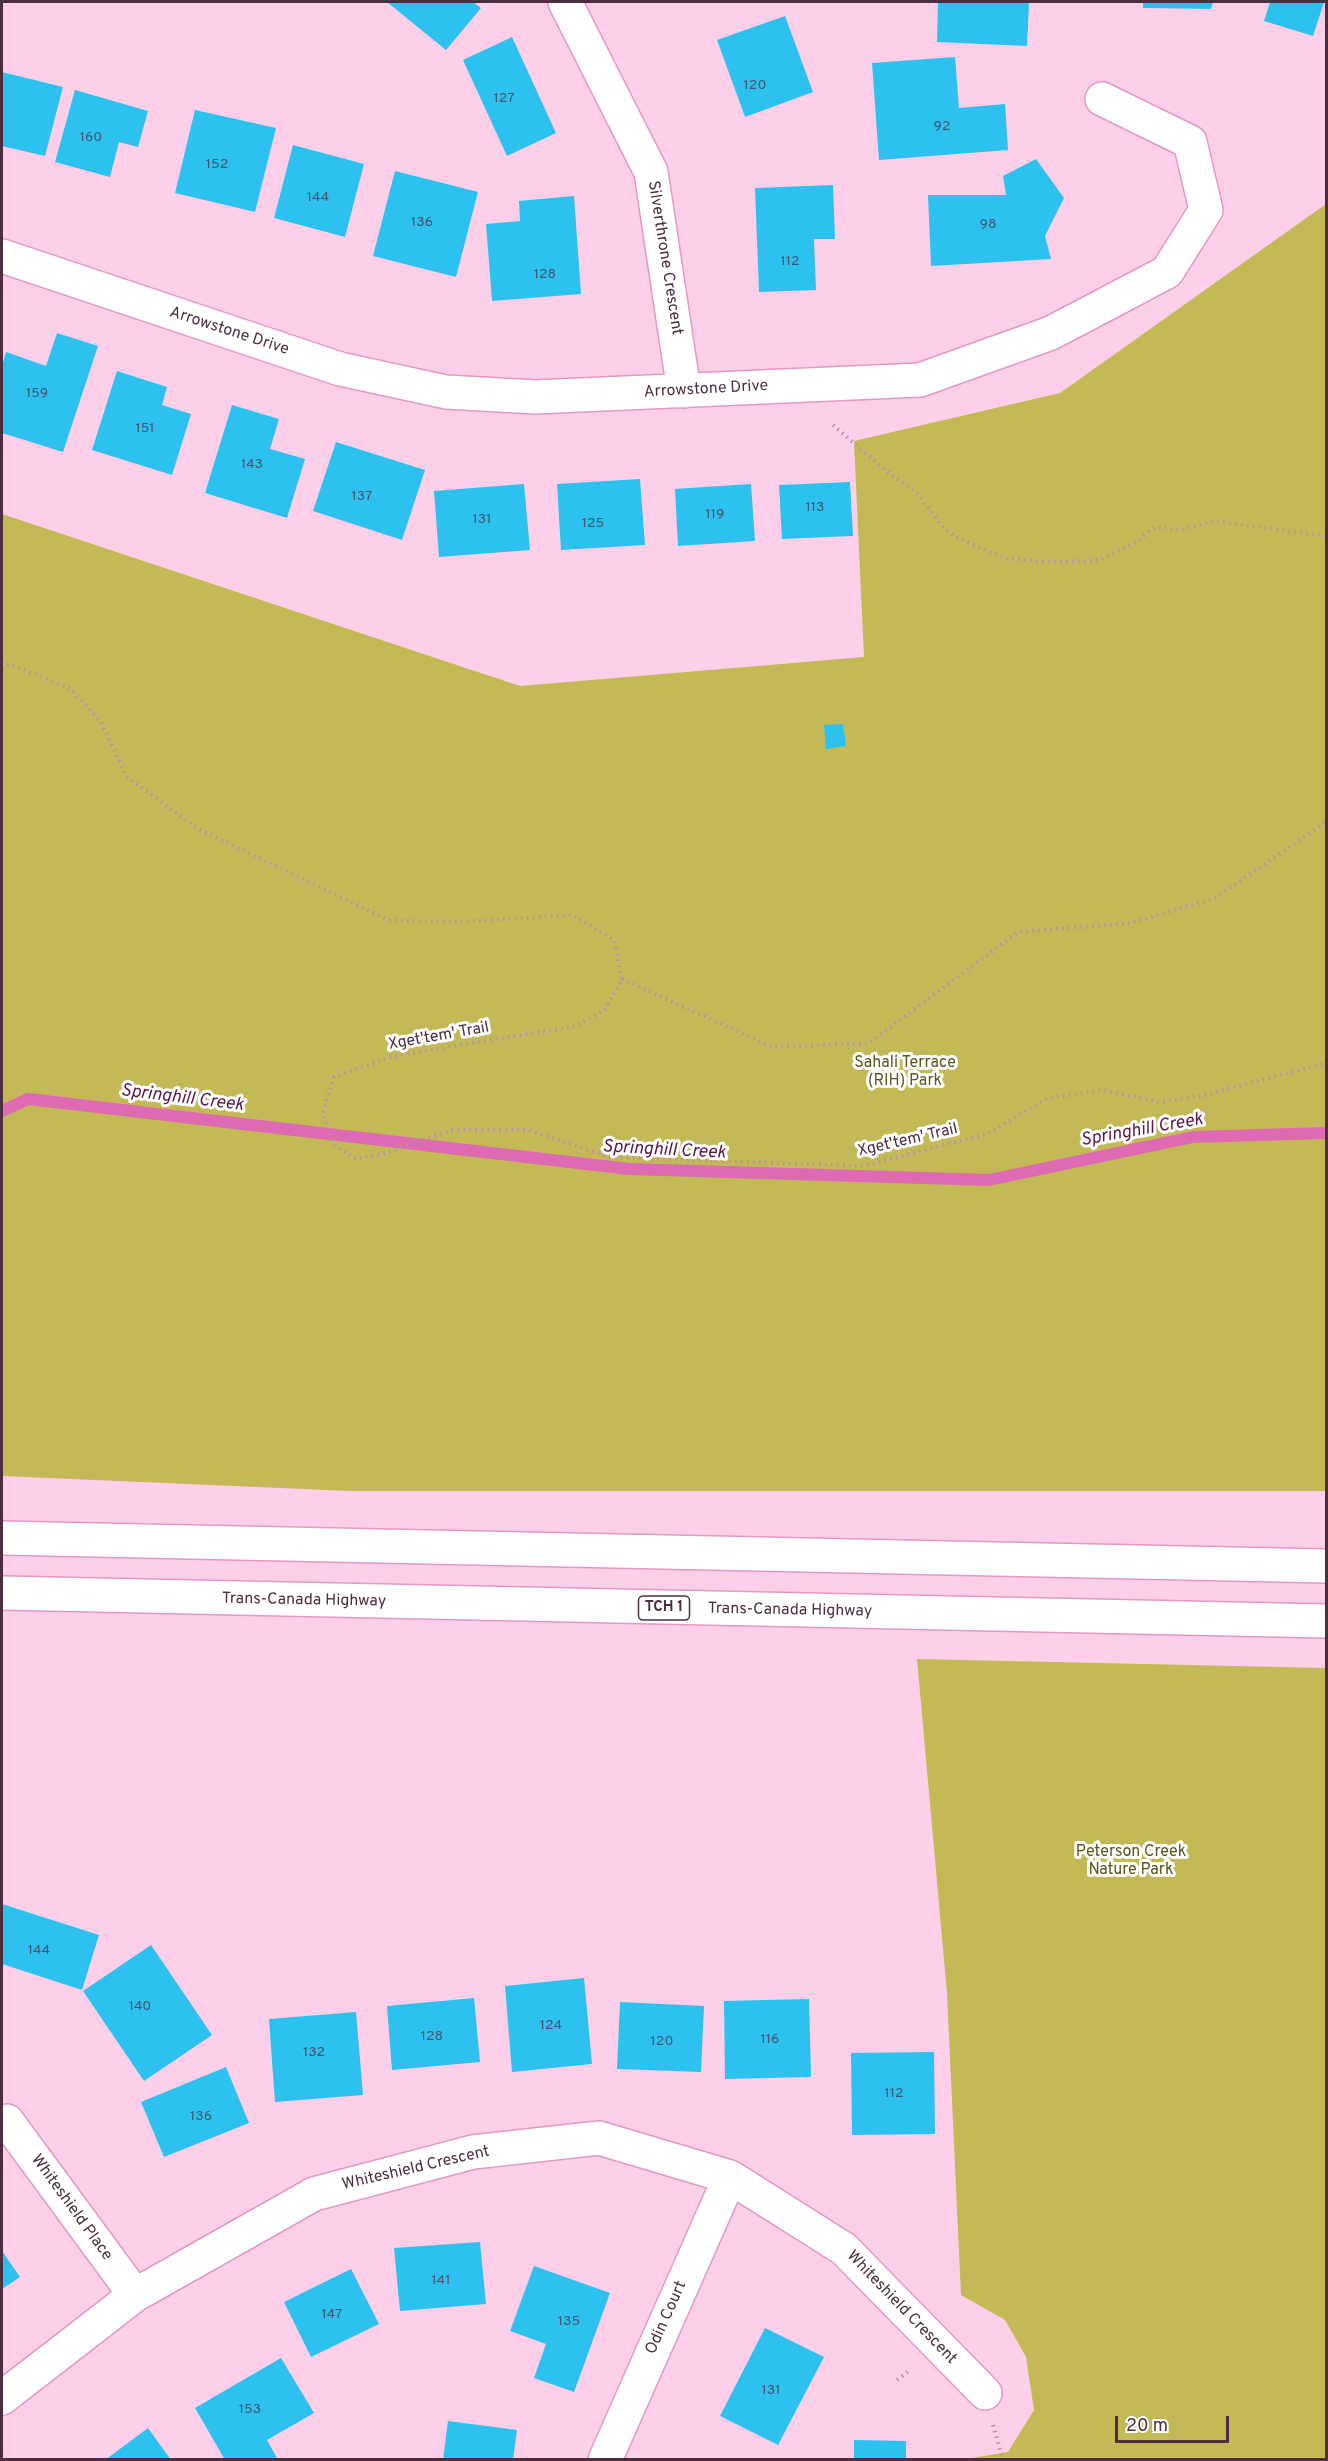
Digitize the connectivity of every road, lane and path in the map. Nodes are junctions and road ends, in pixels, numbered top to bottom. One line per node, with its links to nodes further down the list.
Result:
1 (565, 2): 4 (main road, Silverthrone Crescent)
2 (1102, 99): 4 (main road, Arrowstone Drive)
3 (2, 256): 4 (main road, Arrowstone Drive)
4 (684, 391)
5 (833, 425): 6 (path)
6 (1326, 536)
7 (2, 668): 9 (path)
8 (1326, 822): 9 (path)
9 (622, 979): 10 (path, Xget'tem' Trail)
10 (1326, 1063)
11 (2, 1538): 12 (main road)
12 (1326, 1566)
13 (2, 1593): 14 (main road, Trans-Canada Highway / TCH 1)
14 (1326, 1621)
15 (7, 2121): 17 (main road, Whiteshield Place)
16 (730, 2177): 17 (main road, Whiteshield Crescent); 18 (main road, Whiteshield Crescent); 20 (main road, Odin Court)
17 (135, 2295): 19 (main road, Whiteshield Crescent)
18 (985, 2393)
19 (2, 2398)
20 (605, 2460)

